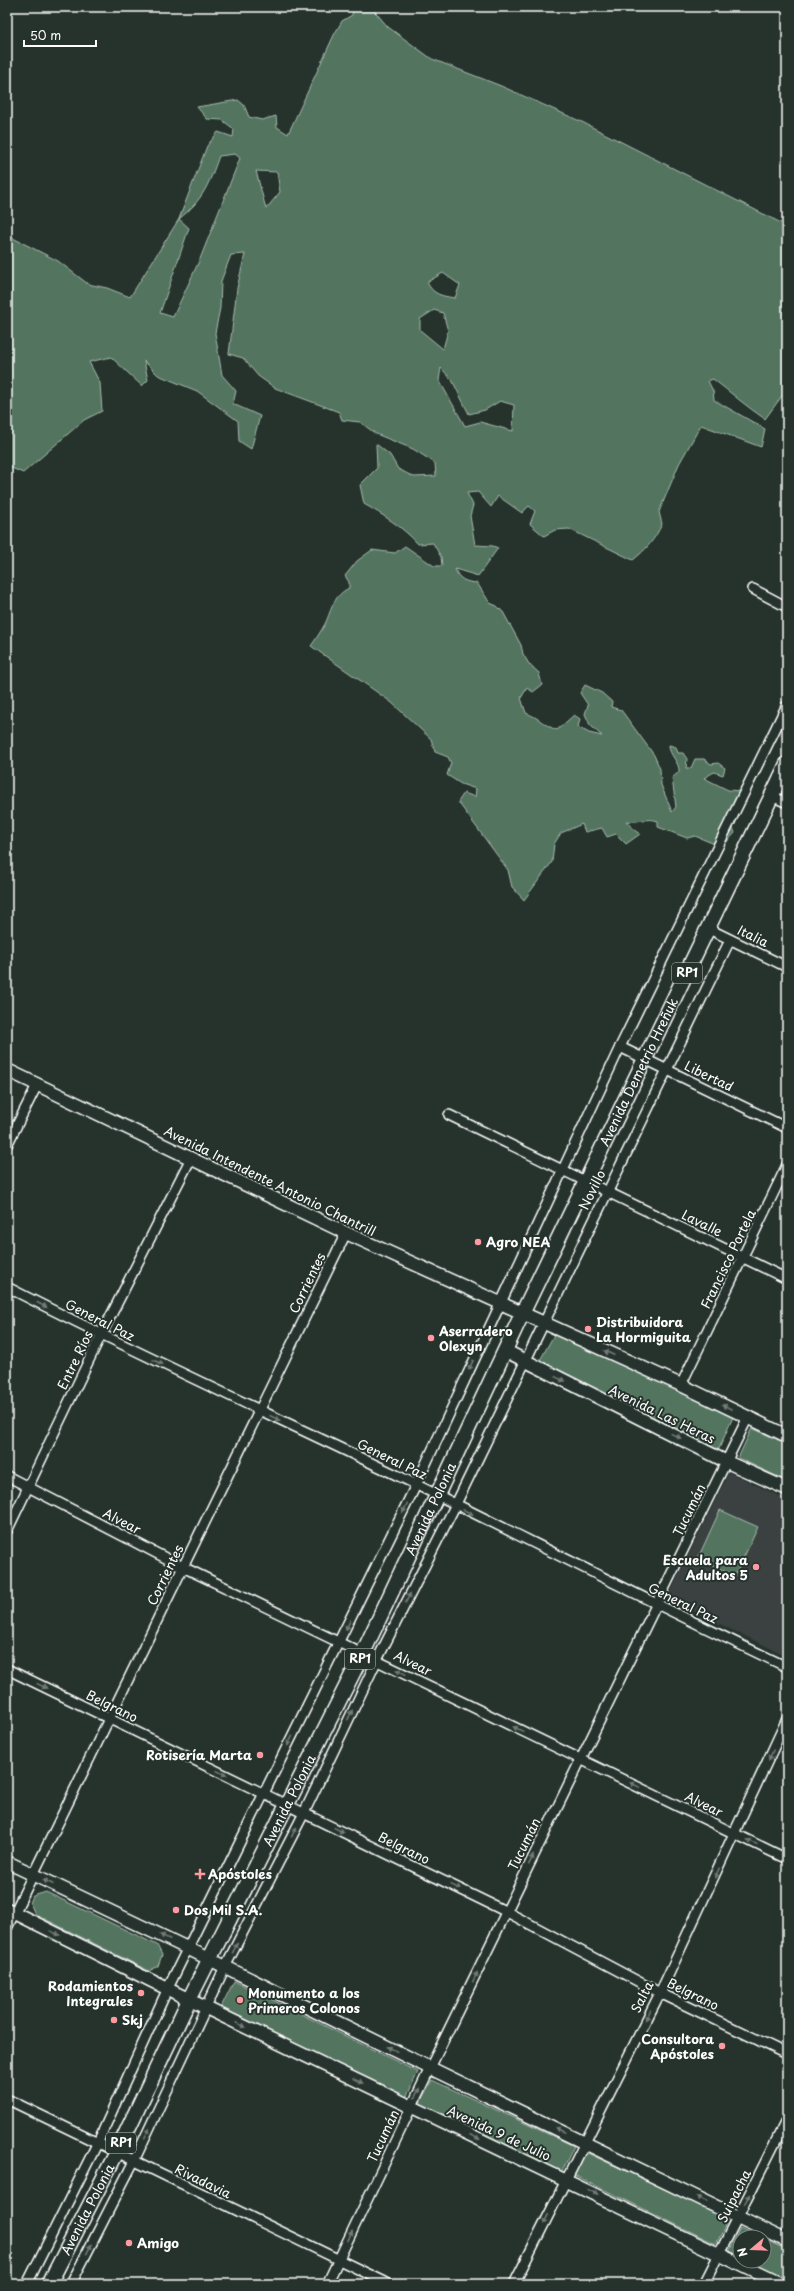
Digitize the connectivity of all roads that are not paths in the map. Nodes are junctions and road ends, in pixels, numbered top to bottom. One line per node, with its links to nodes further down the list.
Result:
1 (753, 589): 2 (street)
2 (787, 607)
3 (787, 705): 10 (street)
4 (787, 764): 5 (main road, Avenida Demetrio Hreñuk / RP1)
5 (772, 796): 6 (street); 7 (main road, Avenida Demetrio Hreñuk / RP1)
6 (787, 803)
7 (709, 929): 8 (street, Italia); 11 (main road, Avenida Demetrio Hreñuk / RP1)
8 (730, 940): 9 (street, Italia); 13 (street, Novillo)
9 (787, 967)
10 (620, 1047): 11 (street, Libertad); 20 (street)
11 (645, 1059): 13 (street, Libertad); 21 (main road, Avenida Demetrio Hreñuk / RP1)
12 (7, 1070): 14 (main road, Avenida Intendente Antonio Chantrill)
13 (666, 1070): 16 (street, Libertad); 22 (street, Novillo)
14 (37, 1085): 17 (street); 18 (main road, Avenida Intendente Antonio Chantrill)
15 (449, 1115): 20 (street, Lavalle)
16 (787, 1128)
17 (7, 1145)
18 (191, 1158): 23 (main road, Avenida Intendente Antonio Chantrill); 30 (street, Entre Ríos)
19 (787, 1165): 24 (street, Francisco Portela)
20 (564, 1170): 21 (street, Lavalle); 27 (street)
21 (586, 1181): 22 (street, Lavalle); 28 (main road, Avenida Demetrio Hreñuk / RP1)
22 (606, 1191): 24 (street, Lavalle); 29 (street, Novillo)
23 (346, 1233): 27 (main road, Avenida Intendente Antonio Chantrill); 34 (street, Corrientes)
24 (744, 1258): 25 (street, Lavalle); 33 (street, Francisco Portela)
25 (787, 1279)
26 (7, 1287): 30 (street, General Paz, one-way to 30)
27 (500, 1304): 28 (main road, Avenida Intendente Antonio Chantrill); 39 (street, one-way to 39)
28 (522, 1314): 29 (main road, Avenida Intendente Antonio Chantrill); 31 (main road, Avenida Polonia / RP1)
29 (543, 1323): 32 (street, Novillo); 33 (main road, one-way to 29)
30 (101, 1335): 34 (street, General Paz, one-way to 34); 40 (street, Entre Ríos)
31 (506, 1351): 32 (main road, Avenida Las Heras); 42 (main road, Avenida Polonia / RP1)
32 (525, 1361): 37 (main road, Avenida Las Heras, one-way to 37); 43 (street, Avenida Polonia)
33 (681, 1385): 35 (main road, one-way to 33)
34 (259, 1410): 39 (street, General Paz, one-way to 39); 45 (street, Corrientes)
35 (748, 1417): 36 (main road); 37 (street, Tucumán)
36 (787, 1436)
37 (727, 1462): 41 (main road, Avenida Las Heras); 46 (street, Tucumán)
38 (7, 1476): 40 (street, Alvear)
39 (416, 1485): 42 (street, General Paz); 47 (street, one-way to 47)
40 (27, 1486): 44 (street, Entre Ríos); 45 (street, Alvear)
41 (787, 1489)
42 (437, 1496): 43 (street, General Paz); 48 (main road, Avenida Polonia / RP1)
43 (455, 1506): 46 (street, General Paz, one-way to 46); 49 (street, Avenida Polonia, one-way to 43)
44 (7, 1531)
45 (183, 1567): 47 (street, Alvear); 52 (street, Corrientes)
46 (656, 1605): 50 (street, General Paz); 54 (street, Tucumán)
47 (339, 1643): 48 (street, Alvear); 55 (street, one-way to 55)
48 (363, 1653): 49 (street, Alvear); 56 (main road, Avenida Polonia / RP1)
49 (376, 1660): 54 (street, Alvear, one-way to 49); 57 (street, Avenida Polonia, one-way to 49)
50 (787, 1667)
51 (7, 1669): 52 (street, Belgrano, one-way to 52)
52 (109, 1719): 55 (street, Belgrano, one-way to 55); 61 (street, Corrientes)
53 (787, 1719): 58 (street, Salta, one-way to 58)
54 (580, 1759): 58 (street, Alvear, one-way to 54); 63 (street, Tucumán, one-way to 54)
55 (264, 1793): 56 (street, Belgrano); 65 (street)
56 (286, 1804): 57 (street, Belgrano); 66 (main road, Avenida Polonia / RP1)
57 (304, 1813): 63 (street, Belgrano, one-way to 63); 67 (street, Avenida Polonia, one-way to 57)
58 (735, 1834): 59 (street, Alvear, one-way to 58); 69 (street, Salta, one-way to 69)
59 (787, 1859)
60 (7, 1862): 61 (main road)
61 (33, 1875): 62 (street, Corrientes); 65 (main road, one-way to 61)
62 (11, 1911): 64 (street, Corrientes); 68 (main road, Avenida 9 de Julio, one-way to 68)
63 (507, 1912): 69 (street, Belgrano); 73 (street, Tucumán, one-way to 63)
64 (7, 1928)
65 (187, 1948): 66 (main road); 68 (street)
66 (210, 1960): 67 (main road); 70 (main road, Avenida Polonia / RP1)
67 (225, 1967): 71 (street, Avenida Polonia); 73 (main road, one-way to 67)
68 (168, 1988): 70 (main road, Avenida 9 de Julio); 78 (street)
69 (660, 1993): 72 (street, Belgrano); 77 (street, Salta, one-way to 77)
70 (189, 2000): 71 (main road, Avenida 9 de Julio); 79 (main road, Avenida Polonia / RP1)
71 (206, 2008): 75 (main road, Avenida 9 de Julio, one-way to 75); 80 (street, Avenida Polonia, one-way to 71)
72 (787, 2054)
73 (430, 2068): 75 (street, Tucumán, one-way to 73); 77 (main road, one-way to 73)
74 (7, 2099): 78 (street, Rivadavia)
75 (411, 2107): 81 (main road, Avenida 9 de Julio, one-way to 81); 85 (street, Tucumán, one-way to 75)
76 (787, 2119): 82 (street, Suipacha, one-way to 76)
77 (584, 2141): 81 (street, Salta); 82 (main road, one-way to 77)
78 (98, 2142): 79 (street, Rivadavia); 86 (street)
79 (117, 2152): 80 (street, Rivadavia); 87 (main road, Avenida Polonia / RP1)
80 (134, 2162): 85 (street, Rivadavia); 88 (street, Avenida Polonia, one-way to 80)
81 (566, 2180): 84 (main road, Avenida 9 de Julio, one-way to 84); 91 (street, Salta, one-way to 91)
82 (738, 2217): 83 (main road); 84 (street, Suipacha)
83 (787, 2241)
84 (719, 2253): 92 (street, Suipacha); 93 (main road, Avenida 9 de Julio)
85 (338, 2260): 89 (street, Tucumán); 90 (street, Rivadavia)
86 (27, 2284)
87 (49, 2284)
88 (71, 2284)
89 (327, 2284)
90 (389, 2284)
91 (514, 2284)
92 (704, 2284)
93 (781, 2284)

